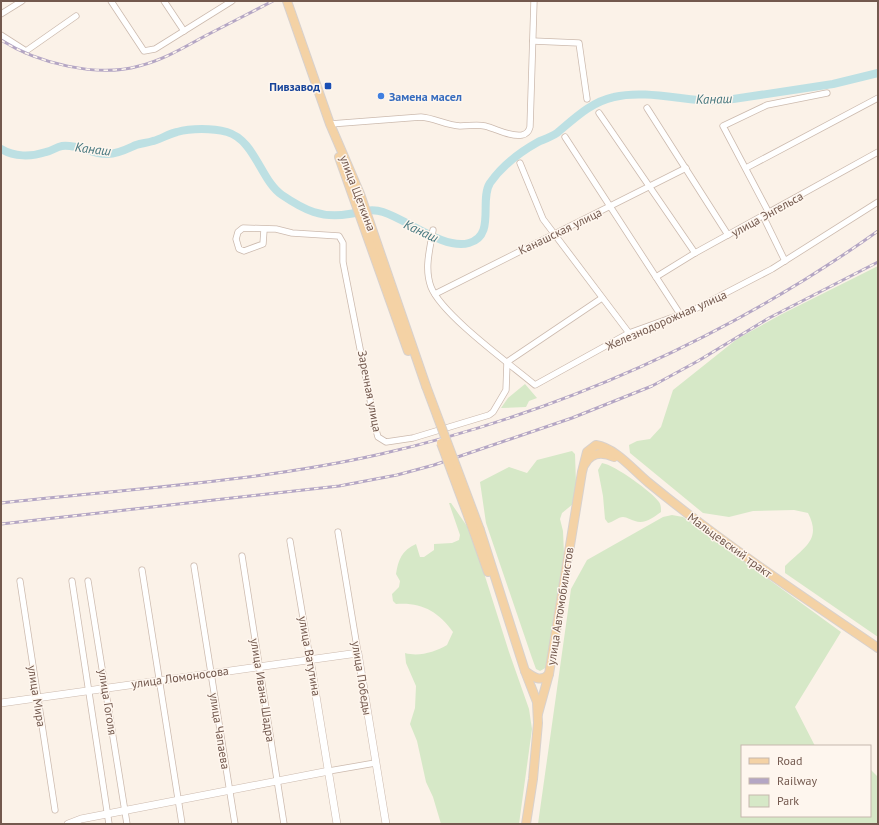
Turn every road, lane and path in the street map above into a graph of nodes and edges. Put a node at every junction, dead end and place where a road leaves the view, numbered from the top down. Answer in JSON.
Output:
{"nodes":[{"id":1,"x":22,"y":1,"type":"edge"},
{"id":2,"x":111,"y":1,"type":"edge"},
{"id":3,"x":164,"y":1,"type":"edge"},
{"id":4,"x":287,"y":1,"type":"edge"},
{"id":5,"x":534,"y":1,"type":"edge"},
{"id":6,"x":229,"y":2,"type":"edge"},
{"id":7,"x":1,"y":14,"type":"edge"},
{"id":8,"x":76,"y":16,"type":"dead end"},
{"id":9,"x":184,"y":31,"type":"junction"},
{"id":10,"x":1,"y":35,"type":"edge"},
{"id":11,"x":533,"y":41,"type":"junction"},
{"id":12,"x":827,"y":93,"type":"dead end"},
{"id":13,"x":878,"y":98,"type":"edge"},
{"id":14,"x":587,"y":99,"type":"dead end"},
{"id":15,"x":647,"y":108,"type":"dead end"},
{"id":16,"x":599,"y":112,"type":"dead end"},
{"id":17,"x":330,"y":124,"type":"junction"},
{"id":18,"x":565,"y":137,"type":"dead end"},
{"id":19,"x":878,"y":152,"type":"edge"},
{"id":20,"x":520,"y":163,"type":"dead end"},
{"id":21,"x":686,"y":168,"type":"junction"},
{"id":22,"x":746,"y":168,"type":"junction"},
{"id":23,"x":650,"y":188,"type":"junction"},
{"id":24,"x":878,"y":202,"type":"edge"},
{"id":25,"x":610,"y":207,"type":"junction"},
{"id":26,"x":769,"y":213,"type":"junction"},
{"id":27,"x":763,"y":216,"type":"junction"},
{"id":28,"x":264,"y":230,"type":"junction"},
{"id":29,"x":433,"y":230,"type":"dead end"},
{"id":30,"x":553,"y":234,"type":"junction"},
{"id":31,"x":728,"y":235,"type":"junction"},
{"id":32,"x":695,"y":253,"type":"junction"},
{"id":33,"x":786,"y":261,"type":"junction"},
{"id":34,"x":656,"y":277,"type":"junction"},
{"id":35,"x":435,"y":294,"type":"junction"},
{"id":36,"x":602,"y":298,"type":"junction"},
{"id":37,"x":680,"y":314,"type":"junction"},
{"id":38,"x":629,"y":333,"type":"junction"},
{"id":39,"x":507,"y":362,"type":"junction"},
{"id":40,"x":582,"y":472,"type":"joint"},
{"id":41,"x":477,"y":531,"type":"junction"},
{"id":42,"x":338,"y":532,"type":"dead end"},
{"id":43,"x":290,"y":541,"type":"dead end"},
{"id":44,"x":242,"y":556,"type":"dead end"},
{"id":45,"x":194,"y":566,"type":"dead end"},
{"id":46,"x":142,"y":570,"type":"dead end"},
{"id":47,"x":88,"y":580,"type":"dead end"},
{"id":48,"x":20,"y":581,"type":"dead end"},
{"id":49,"x":72,"y":581,"type":"dead end"},
{"id":50,"x":878,"y":648,"type":"edge"},
{"id":51,"x":358,"y":653,"type":"junction"},
{"id":52,"x":310,"y":660,"type":"junction"},
{"id":53,"x":259,"y":666,"type":"junction"},
{"id":54,"x":525,"y":671,"type":"junction"},
{"id":55,"x":211,"y":673,"type":"junction"},
{"id":56,"x":549,"y":674,"type":"junction"},
{"id":57,"x":158,"y":680,"type":"junction"},
{"id":58,"x":106,"y":688,"type":"junction"},
{"id":59,"x":90,"y":690,"type":"junction"},
{"id":60,"x":37,"y":698,"type":"junction"},
{"id":61,"x":1,"y":703,"type":"edge"},
{"id":62,"x":538,"y":714,"type":"junction"},
{"id":63,"x":375,"y":763,"type":"junction"},
{"id":64,"x":329,"y":771,"type":"junction"},
{"id":65,"x":277,"y":781,"type":"junction"},
{"id":66,"x":229,"y":790,"type":"junction"},
{"id":67,"x":177,"y":800,"type":"junction"},
{"id":68,"x":55,"y":810,"type":"dead end"},
{"id":69,"x":124,"y":811,"type":"junction"},
{"id":70,"x":108,"y":814,"type":"junction"},
{"id":71,"x":68,"y":824,"type":"edge"},
{"id":72,"x":109,"y":824,"type":"edge"},
{"id":73,"x":127,"y":824,"type":"edge"},
{"id":74,"x":182,"y":824,"type":"edge"},
{"id":75,"x":234,"y":824,"type":"edge"},
{"id":76,"x":284,"y":824,"type":"edge"},
{"id":77,"x":337,"y":824,"type":"edge"},
{"id":78,"x":386,"y":824,"type":"edge"},
{"id":79,"x":526,"y":824,"type":"edge"}],
"edges":[{"from":1,"to":7,"type":"street"},
{"from":2,"to":9,"type":"street"},
{"from":3,"to":9,"type":"street"},
{"from":4,"to":17,"type":"main road","name":"улица Щеткина"},
{"from":5,"to":11,"type":"street"},
{"from":6,"to":9,"type":"street"},
{"from":8,"to":10,"type":"street"},
{"from":11,"to":14,"type":"street"},
{"from":11,"to":17,"type":"street"},
{"from":12,"to":22,"type":"street"},
{"from":13,"to":22,"type":"street"},
{"from":15,"to":21,"type":"street"},
{"from":16,"to":23,"type":"street"},
{"from":17,"to":41,"type":"main road","name":"улица Щеткина","bridge":true},
{"from":18,"to":25,"type":"street"},
{"from":19,"to":26,"type":"street","name":"улица Энгельса"},
{"from":20,"to":30,"type":"street"},
{"from":21,"to":23,"type":"street","name":"Канашская улица"},
{"from":21,"to":31,"type":"street"},
{"from":22,"to":26,"type":"street"},
{"from":23,"to":25,"type":"street","name":"Канашская улица"},
{"from":23,"to":32,"type":"street"},
{"from":24,"to":33,"type":"street","name":"Железнодорожная улица"},
{"from":25,"to":30,"type":"street","name":"Канашская улица"},
{"from":25,"to":34,"type":"street"},
{"from":26,"to":27,"type":"street","name":"улица Энгельса"},
{"from":27,"to":31,"type":"street","name":"улица Энгельса"},
{"from":27,"to":33,"type":"street"},
{"from":28,"to":28,"type":"street"},
{"from":28,"to":39,"type":"street","name":"Заречная улица"},
{"from":29,"to":35,"type":"street"},
{"from":30,"to":35,"type":"street","name":"Канашская улица"},
{"from":30,"to":36,"type":"street"},
{"from":31,"to":32,"type":"street","name":"улица Энгельса"},
{"from":32,"to":34,"type":"street","name":"улица Энгельса"},
{"from":33,"to":37,"type":"street","name":"Железнодорожная улица"},
{"from":34,"to":37,"type":"street"},
{"from":35,"to":39,"type":"street"},
{"from":36,"to":38,"type":"street"},
{"from":36,"to":39,"type":"street"},
{"from":37,"to":38,"type":"street","name":"Железнодорожная улица"},
{"from":38,"to":39,"type":"street","name":"Железнодорожная улица"},
{"from":40,"to":50,"type":"main road","name":"Мальцевский тракт"},
{"from":40,"to":56,"type":"main road","name":"улица Автомобилистов"},
{"from":41,"to":54,"type":"main road"},
{"from":41,"to":62,"type":"main road"},
{"from":42,"to":51,"type":"street","name":"улица Победы"},
{"from":43,"to":52,"type":"street","name":"улица Ватутина"},
{"from":44,"to":53,"type":"street","name":"улица Ивана Шадра"},
{"from":45,"to":55,"type":"street","name":"улица Чапаева"},
{"from":46,"to":57,"type":"street"},
{"from":47,"to":58,"type":"street","name":"улица Гоголя"},
{"from":48,"to":60,"type":"street","name":"улица Мира"},
{"from":49,"to":59,"type":"street","name":"улица Гоголя"},
{"from":51,"to":52,"type":"street","name":"улица Ломоносова"},
{"from":51,"to":63,"type":"street","name":"улица Победы"},
{"from":52,"to":53,"type":"street","name":"улица Ломоносова"},
{"from":52,"to":64,"type":"street","name":"улица Ватутина"},
{"from":53,"to":55,"type":"street","name":"улица Ломоносова"},
{"from":53,"to":65,"type":"street","name":"улица Ивана Шадра"},
{"from":54,"to":56,"type":"main road","name":"улица Автомобилистов"},
{"from":54,"to":62,"type":"main road"},
{"from":55,"to":57,"type":"street","name":"улица Ломоносова"},
{"from":55,"to":66,"type":"street","name":"улица Чапаева"},
{"from":56,"to":62,"type":"main road"},
{"from":57,"to":58,"type":"street","name":"улица Ломоносова"},
{"from":57,"to":67,"type":"street"},
{"from":58,"to":59,"type":"street","name":"улица Ломоносова"},
{"from":58,"to":69,"type":"street","name":"улица Гоголя"},
{"from":59,"to":60,"type":"street","name":"улица Ломоносова"},
{"from":59,"to":70,"type":"street","name":"улица Гоголя"},
{"from":60,"to":61,"type":"street","name":"улица Ломоносова"},
{"from":60,"to":68,"type":"street","name":"улица Мира"},
{"from":62,"to":79,"type":"main road"},
{"from":63,"to":64,"type":"street"},
{"from":63,"to":78,"type":"street","name":"улица Победы"},
{"from":64,"to":65,"type":"street"},
{"from":64,"to":77,"type":"street","name":"улица Ватутина"},
{"from":65,"to":66,"type":"street"},
{"from":65,"to":76,"type":"street","name":"улица Ивана Шадра"},
{"from":66,"to":67,"type":"street"},
{"from":66,"to":75,"type":"street","name":"улица Чапаева"},
{"from":67,"to":69,"type":"street"},
{"from":67,"to":74,"type":"street"},
{"from":69,"to":70,"type":"street"},
{"from":69,"to":73,"type":"street","name":"улица Гоголя"},
{"from":70,"to":71,"type":"street"},
{"from":70,"to":72,"type":"street","name":"улица Гоголя"}]}
